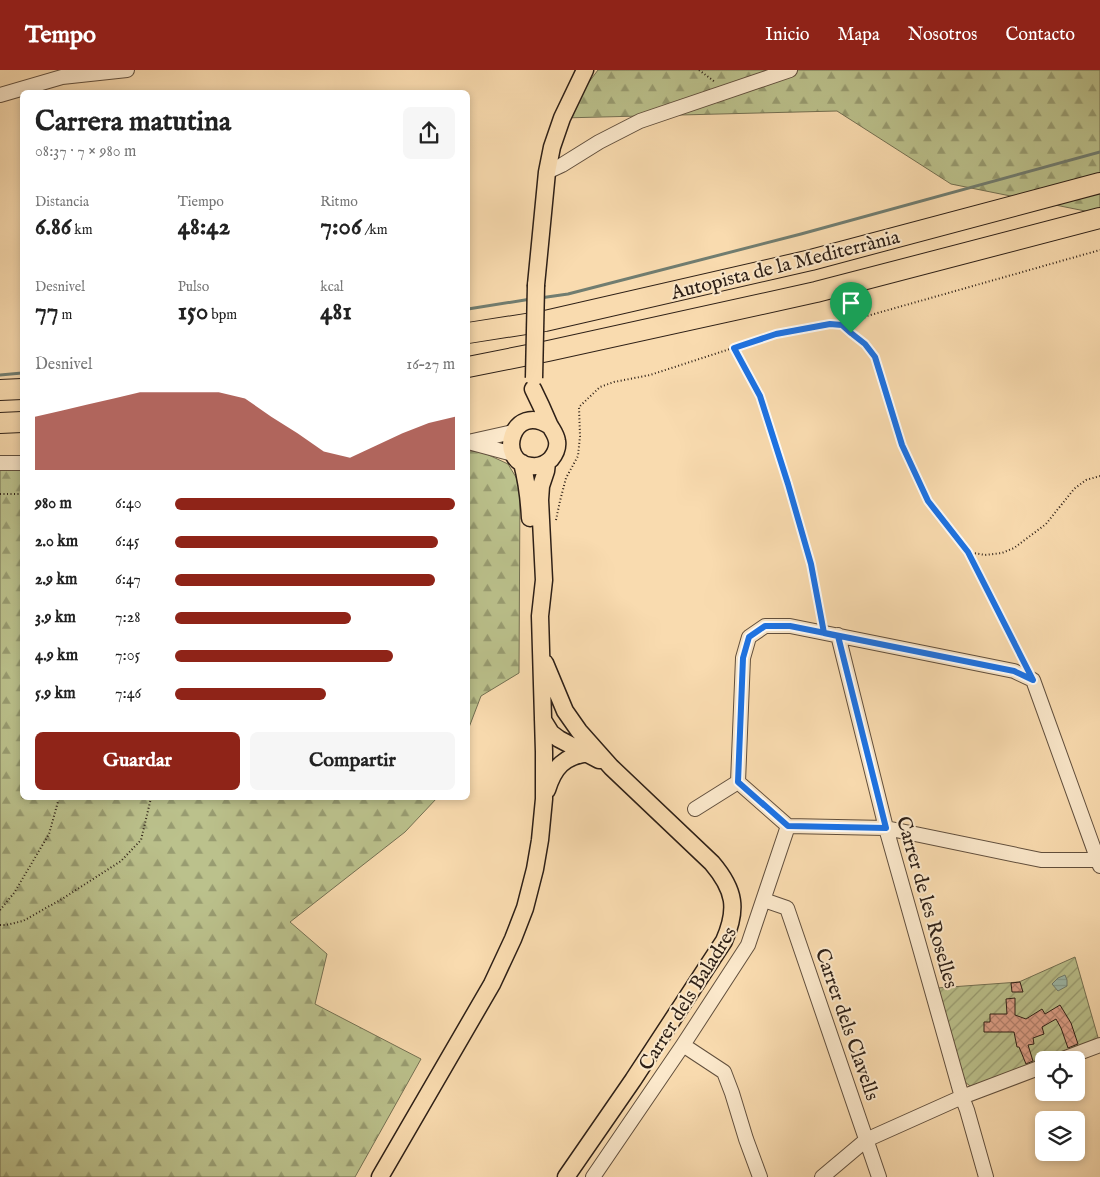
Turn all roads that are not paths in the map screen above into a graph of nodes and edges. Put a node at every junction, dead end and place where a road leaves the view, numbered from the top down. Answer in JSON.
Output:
{"nodes":[{"id":1,"x":127,"y":70,"type":"edge"},
{"id":2,"x":790,"y":70,"type":"edge"},
{"id":3,"x":581,"y":71,"type":"edge"},
{"id":4,"x":0,"y":95,"type":"edge"},
{"id":5,"x":547,"y":172,"type":"junction"},
{"id":6,"x":1100,"y":183,"type":"edge"},
{"id":7,"x":1100,"y":218,"type":"edge"},
{"id":8,"x":470,"y":334,"type":"edge"},
{"id":9,"x":470,"y":367,"type":"edge"},
{"id":10,"x":534,"y":383,"type":"junction"},
{"id":11,"x":0,"y":390,"type":"edge"},
{"id":12,"x":20,"y":390,"type":"edge"},
{"id":13,"x":20,"y":422,"type":"edge"},
{"id":14,"x":0,"y":423,"type":"edge"},
{"id":15,"x":550,"y":426,"type":"junction"},
{"id":16,"x":519,"y":427,"type":"junction"},
{"id":17,"x":470,"y":441,"type":"edge"},
{"id":18,"x":470,"y":443,"type":"edge"},
{"id":19,"x":518,"y":459,"type":"junction"},
{"id":20,"x":20,"y":462,"type":"edge"},
{"id":21,"x":0,"y":463,"type":"edge"},
{"id":22,"x":547,"y":463,"type":"junction"},
{"id":23,"x":540,"y":616,"type":"junction"},
{"id":24,"x":831,"y":634,"type":"junction"},
{"id":25,"x":542,"y":653,"type":"junction"},
{"id":26,"x":542,"y":719,"type":"junction"},
{"id":27,"x":588,"y":753,"type":"junction"},
{"id":28,"x":611,"y":767,"type":"junction"},
{"id":29,"x":738,"y":782,"type":"junction"},
{"id":30,"x":544,"y":799,"type":"junction"},
{"id":31,"x":695,"y":810,"type":"dead end"},
{"id":32,"x":788,"y":826,"type":"junction"},
{"id":33,"x":886,"y":828,"type":"junction"},
{"id":34,"x":1099,"y":862,"type":"edge"},
{"id":35,"x":764,"y":900,"type":"junction"},
{"id":36,"x":683,"y":1045,"type":"junction"},
{"id":37,"x":1100,"y":1045,"type":"edge"},
{"id":38,"x":1084,"y":1051,"type":"edge"},
{"id":39,"x":1035,"y":1069,"type":"edge"},
{"id":40,"x":962,"y":1097,"type":"junction"},
{"id":41,"x":866,"y":1140,"type":"junction"},
{"id":42,"x":380,"y":1177,"type":"edge"},
{"id":43,"x":566,"y":1177,"type":"edge"},
{"id":44,"x":593,"y":1177,"type":"edge"},
{"id":45,"x":760,"y":1177,"type":"edge"},
{"id":46,"x":822,"y":1177,"type":"edge"},
{"id":47,"x":879,"y":1177,"type":"edge"},
{"id":48,"x":986,"y":1177,"type":"edge"}],
"edges":[{"from":1,"to":4,"type":"street"},
{"from":2,"to":5,"type":"street"},
{"from":3,"to":5,"type":"main road"},
{"from":5,"to":10,"type":"main road","bridge":true},
{"from":6,"to":8,"type":"highway","name":"Autopista de la Mediterrània"},
{"from":7,"to":9,"type":"highway","name":"Autopista de la Mediterrània"},
{"from":10,"to":15,"type":"main road"},
{"from":10,"to":16,"type":"main road"},
{"from":11,"to":12,"type":"highway"},
{"from":13,"to":14,"type":"highway"},
{"from":15,"to":16,"type":"main road"},
{"from":15,"to":22,"type":"main road"},
{"from":16,"to":17,"type":"street"},
{"from":16,"to":19,"type":"main road"},
{"from":18,"to":19,"type":"street"},
{"from":19,"to":22,"type":"main road"},
{"from":19,"to":23,"type":"main road"},
{"from":20,"to":21,"type":"street"},
{"from":22,"to":23,"type":"main road"},
{"from":23,"to":25,"type":"main road"},
{"from":24,"to":29,"type":"street"},
{"from":24,"to":33,"type":"street","name":"Carrer de les Roselles"},
{"from":24,"to":34,"type":"street"},
{"from":25,"to":26,"type":"main road"},
{"from":25,"to":28,"type":"main road"},
{"from":26,"to":27,"type":"main road"},
{"from":26,"to":30,"type":"main road"},
{"from":27,"to":28,"type":"main road"},
{"from":27,"to":30,"type":"main road"},
{"from":28,"to":43,"type":"main road"},
{"from":29,"to":31,"type":"street"},
{"from":29,"to":32,"type":"street"},
{"from":30,"to":42,"type":"main road"},
{"from":32,"to":33,"type":"street"},
{"from":32,"to":35,"type":"street","name":"Carrer dels Baladres"},
{"from":33,"to":34,"type":"street"},
{"from":33,"to":40,"type":"street","name":"Carrer de les Roselles"},
{"from":35,"to":36,"type":"street","name":"Carrer dels Baladres"},
{"from":35,"to":41,"type":"street","name":"Carrer dels Clavells"},
{"from":36,"to":44,"type":"street","name":"Carrer dels Baladres"},
{"from":36,"to":45,"type":"street"},
{"from":37,"to":38,"type":"street"},
{"from":39,"to":40,"type":"street"},
{"from":40,"to":41,"type":"street"},
{"from":40,"to":48,"type":"street","name":"Carrer de les Roselles"},
{"from":41,"to":46,"type":"street"},
{"from":41,"to":47,"type":"street","name":"Carrer dels Clavells"}]}
